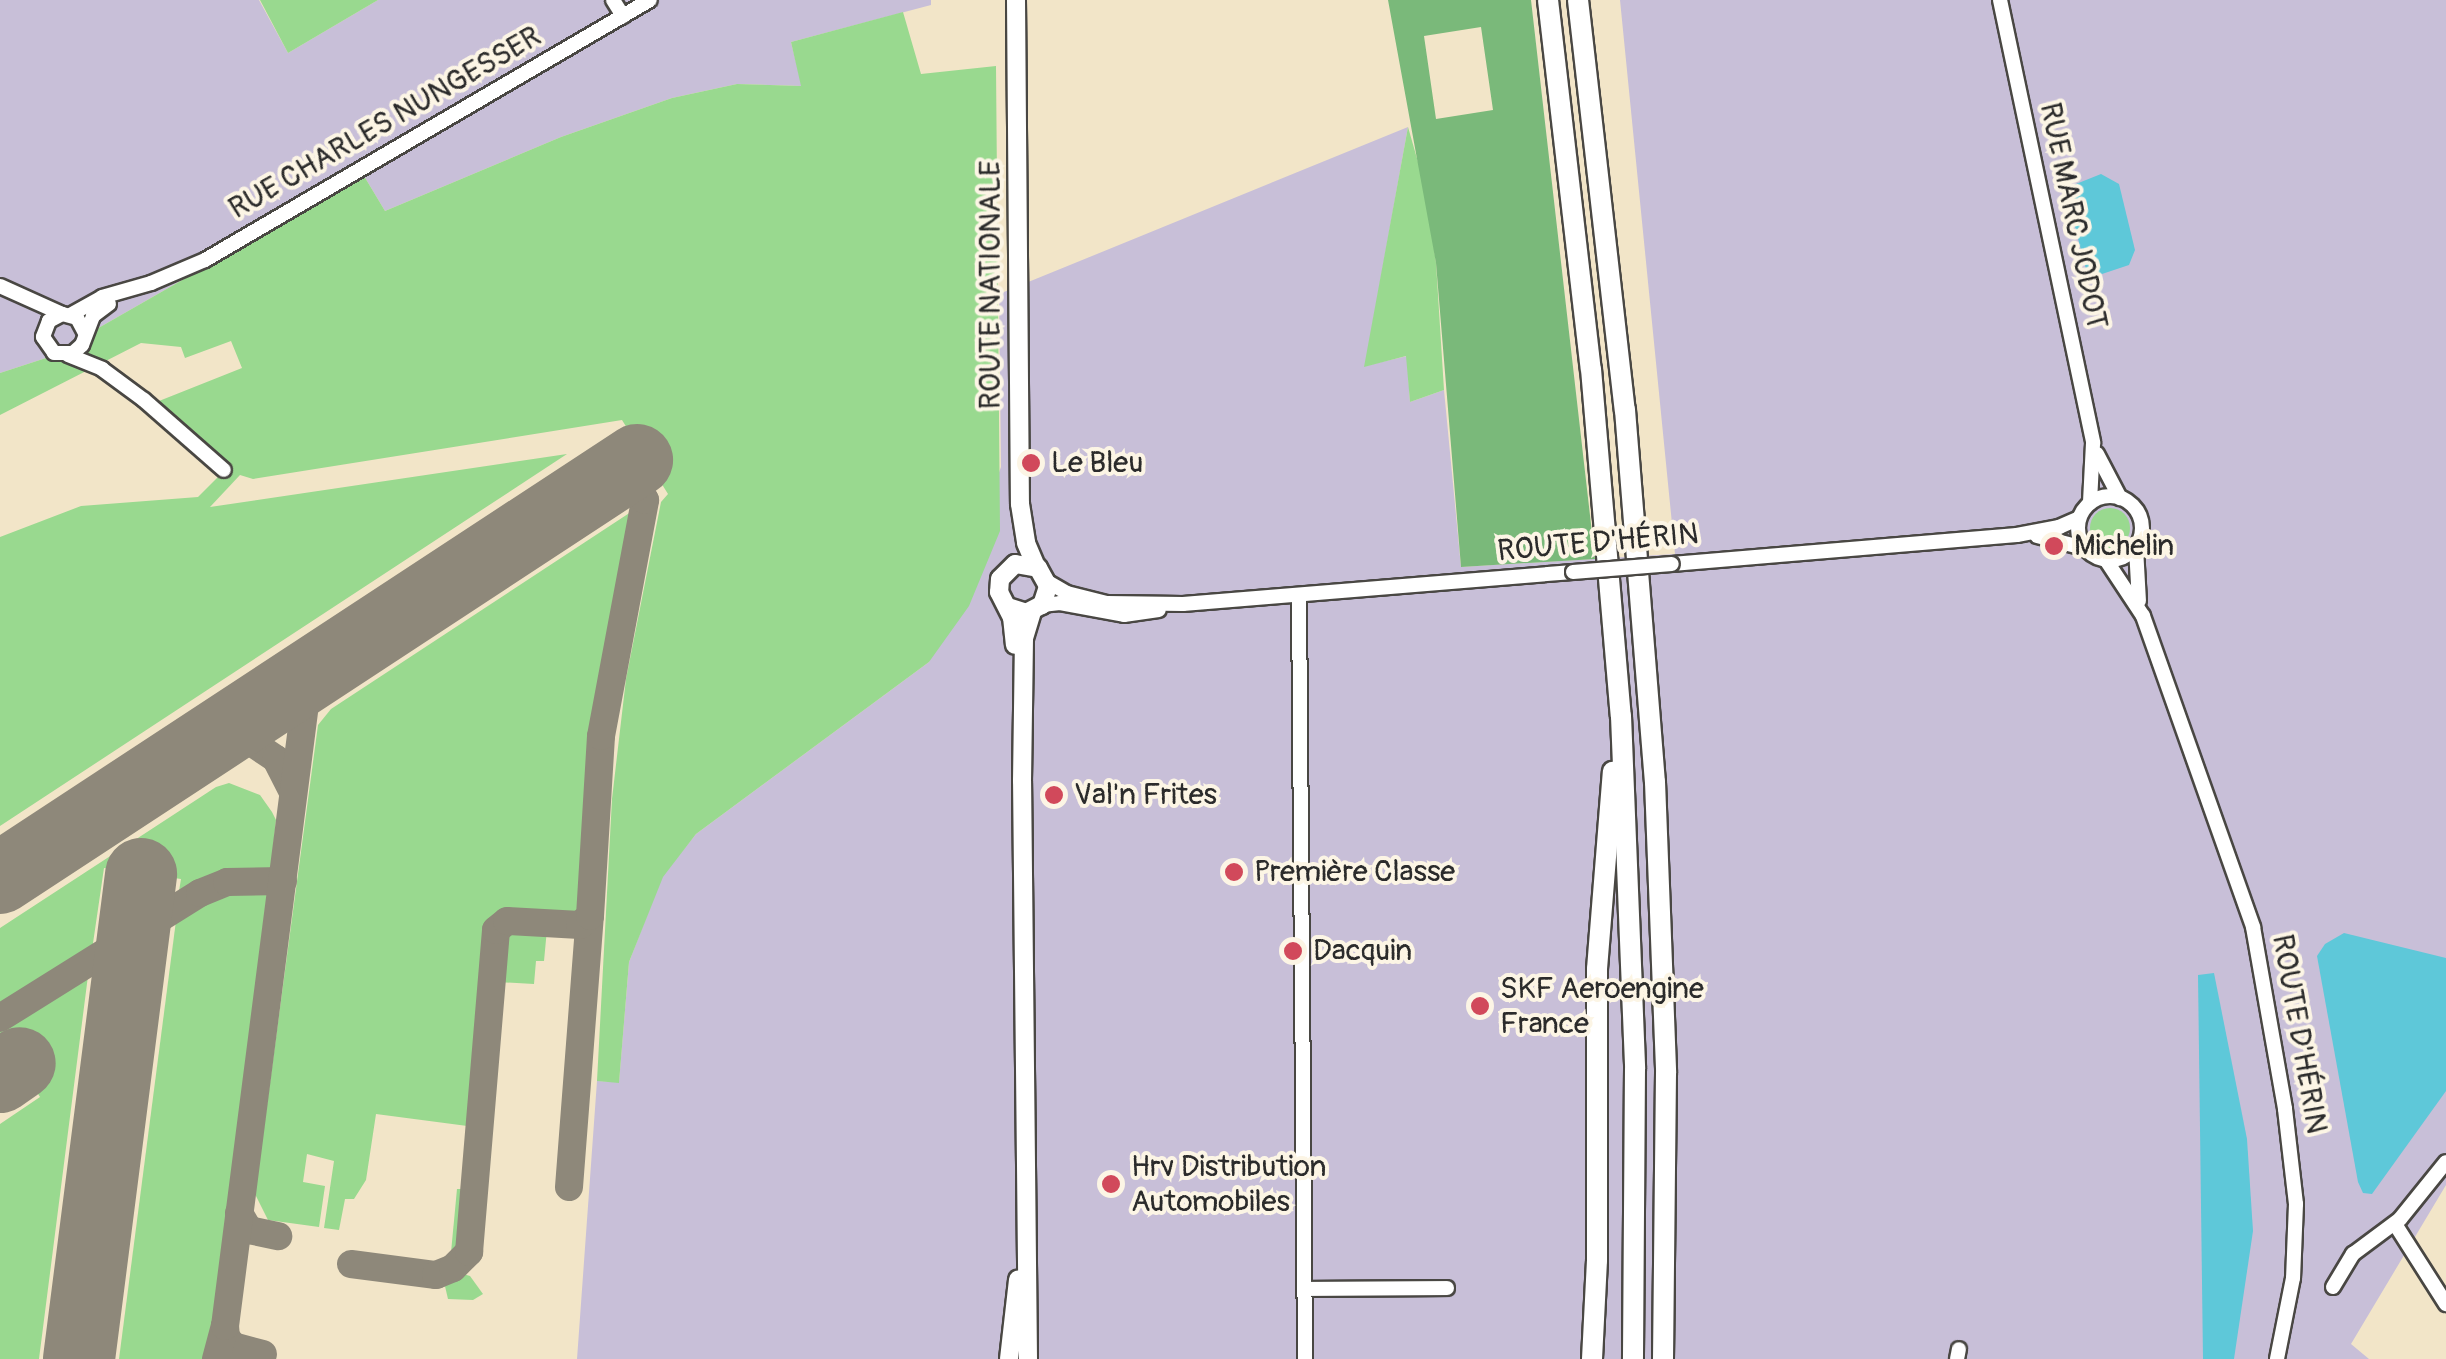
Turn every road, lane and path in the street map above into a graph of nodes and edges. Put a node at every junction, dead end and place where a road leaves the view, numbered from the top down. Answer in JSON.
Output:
{"nodes":[{"id":1,"x":613,"y":0,"type":"edge"},
{"id":2,"x":1016,"y":0,"type":"edge"},
{"id":3,"x":1548,"y":0,"type":"edge"},
{"id":4,"x":1578,"y":0,"type":"edge"},
{"id":5,"x":2000,"y":0,"type":"edge"},
{"id":6,"x":647,"y":1,"type":"edge"},
{"id":7,"x":622,"y":16,"type":"junction"},
{"id":8,"x":205,"y":260,"type":"junction"},
{"id":9,"x":0,"y":286,"type":"edge"},
{"id":10,"x":0,"y":295,"type":"edge"},
{"id":11,"x":66,"y":314,"type":"junction"},
{"id":12,"x":46,"y":325,"type":"junction"},
{"id":13,"x":85,"y":336,"type":"junction"},
{"id":14,"x":68,"y":355,"type":"junction"},
{"id":15,"x":102,"y":369,"type":"junction"},
{"id":16,"x":2092,"y":443,"type":"junction"},
{"id":17,"x":224,"y":470,"type":"dead end"},
{"id":18,"x":2120,"y":498,"type":"junction"},
{"id":19,"x":2090,"y":503,"type":"junction"},
{"id":20,"x":1020,"y":504,"type":"junction"},
{"id":21,"x":2079,"y":518,"type":"junction"},
{"id":22,"x":2017,"y":535,"type":"junction"},
{"id":23,"x":2084,"y":548,"type":"junction"},
{"id":24,"x":2136,"y":548,"type":"junction"},
{"id":25,"x":2106,"y":560,"type":"junction"},
{"id":26,"x":1036,"y":566,"type":"junction"},
{"id":27,"x":1009,"y":568,"type":"junction"},
{"id":28,"x":1048,"y":582,"type":"junction"},
{"id":29,"x":1299,"y":595,"type":"junction"},
{"id":30,"x":1183,"y":604,"type":"junction"},
{"id":31,"x":1008,"y":607,"type":"junction"},
{"id":32,"x":1037,"y":608,"type":"junction"},
{"id":33,"x":2142,"y":616,"type":"junction"},
{"id":34,"x":1617,"y":656,"type":"junction"},
{"id":35,"x":1022,"y":780,"type":"junction"},
{"id":36,"x":1024,"y":1114,"type":"junction"},
{"id":37,"x":2446,"y":1162,"type":"edge"},
{"id":38,"x":2395,"y":1224,"type":"junction"},
{"id":39,"x":1020,"y":1265,"type":"junction"},
{"id":40,"x":2333,"y":1287,"type":"dead end"},
{"id":41,"x":1447,"y":1288,"type":"dead end"},
{"id":42,"x":1305,"y":1289,"type":"junction"},
{"id":43,"x":2446,"y":1304,"type":"edge"},
{"id":44,"x":1026,"y":1358,"type":"edge"},
{"id":45,"x":1008,"y":1359,"type":"edge"},
{"id":46,"x":1305,"y":1359,"type":"edge"},
{"id":47,"x":1592,"y":1359,"type":"edge"},
{"id":48,"x":1633,"y":1359,"type":"edge"},
{"id":49,"x":1663,"y":1359,"type":"edge"},
{"id":50,"x":2277,"y":1359,"type":"edge"}],
"edges":[{"from":1,"to":7,"type":"street"},
{"from":2,"to":20,"type":"main road","name":"ROUTE NATIONALE"},
{"from":3,"to":34,"type":"highway"},
{"from":4,"to":49,"type":"highway"},
{"from":5,"to":16,"type":"street","name":"RUE MARC JODOT"},
{"from":6,"to":7,"type":"street","name":"RUE CHARLES NUNGESSER"},
{"from":7,"to":8,"type":"street","name":"RUE CHARLES NUNGESSER"},
{"from":8,"to":11,"type":"street","name":"RUE CHARLES NUNGESSER"},
{"from":8,"to":13,"type":"street","name":"RUE CHARLES NUNGESSER"},
{"from":9,"to":11,"type":"street"},
{"from":10,"to":12,"type":"street"},
{"from":11,"to":12,"type":"street"},
{"from":11,"to":13,"type":"street"},
{"from":12,"to":14,"type":"street"},
{"from":13,"to":14,"type":"street"},
{"from":13,"to":15,"type":"street"},
{"from":14,"to":15,"type":"street"},
{"from":15,"to":17,"type":"street"},
{"from":16,"to":18,"type":"street","name":"RUE MARC JODOT"},
{"from":16,"to":19,"type":"street","name":"RUE MARC JODOT"},
{"from":18,"to":19,"type":"street"},
{"from":18,"to":24,"type":"street"},
{"from":19,"to":21,"type":"street"},
{"from":20,"to":26,"type":"main road","name":"ROUTE NATIONALE"},
{"from":20,"to":27,"type":"main road"},
{"from":21,"to":22,"type":"street","name":"ROUTE D'HÉRIN"},
{"from":21,"to":23,"type":"street"},
{"from":22,"to":23,"type":"street","name":"ROUTE D'HÉRIN"},
{"from":22,"to":29,"type":"street","name":"ROUTE D'HÉRIN","bridge":true},
{"from":23,"to":25,"type":"street"},
{"from":24,"to":25,"type":"street"},
{"from":24,"to":33,"type":"street","name":"ROUTE D'HÉRIN"},
{"from":25,"to":33,"type":"street","name":"ROUTE D'HÉRIN"},
{"from":26,"to":27,"type":"main road"},
{"from":26,"to":28,"type":"main road"},
{"from":27,"to":31,"type":"main road"},
{"from":28,"to":30,"type":"street","name":"ROUTE D'HÉRIN"},
{"from":28,"to":32,"type":"main road"},
{"from":29,"to":30,"type":"street","name":"ROUTE D'HÉRIN"},
{"from":29,"to":42,"type":"street"},
{"from":30,"to":32,"type":"street","name":"ROUTE D'HÉRIN"},
{"from":31,"to":32,"type":"main road"},
{"from":31,"to":35,"type":"main road"},
{"from":32,"to":35,"type":"main road"},
{"from":33,"to":50,"type":"street","name":"ROUTE D'HÉRIN"},
{"from":34,"to":47,"type":"highway"},
{"from":34,"to":48,"type":"highway"},
{"from":35,"to":36,"type":"main road"},
{"from":36,"to":39,"type":"main road"},
{"from":36,"to":44,"type":"main road"},
{"from":37,"to":38,"type":"street"},
{"from":38,"to":40,"type":"street"},
{"from":38,"to":43,"type":"street"},
{"from":39,"to":44,"type":"main road"},
{"from":39,"to":45,"type":"main road"},
{"from":41,"to":42,"type":"street"},
{"from":42,"to":46,"type":"street"}]}
